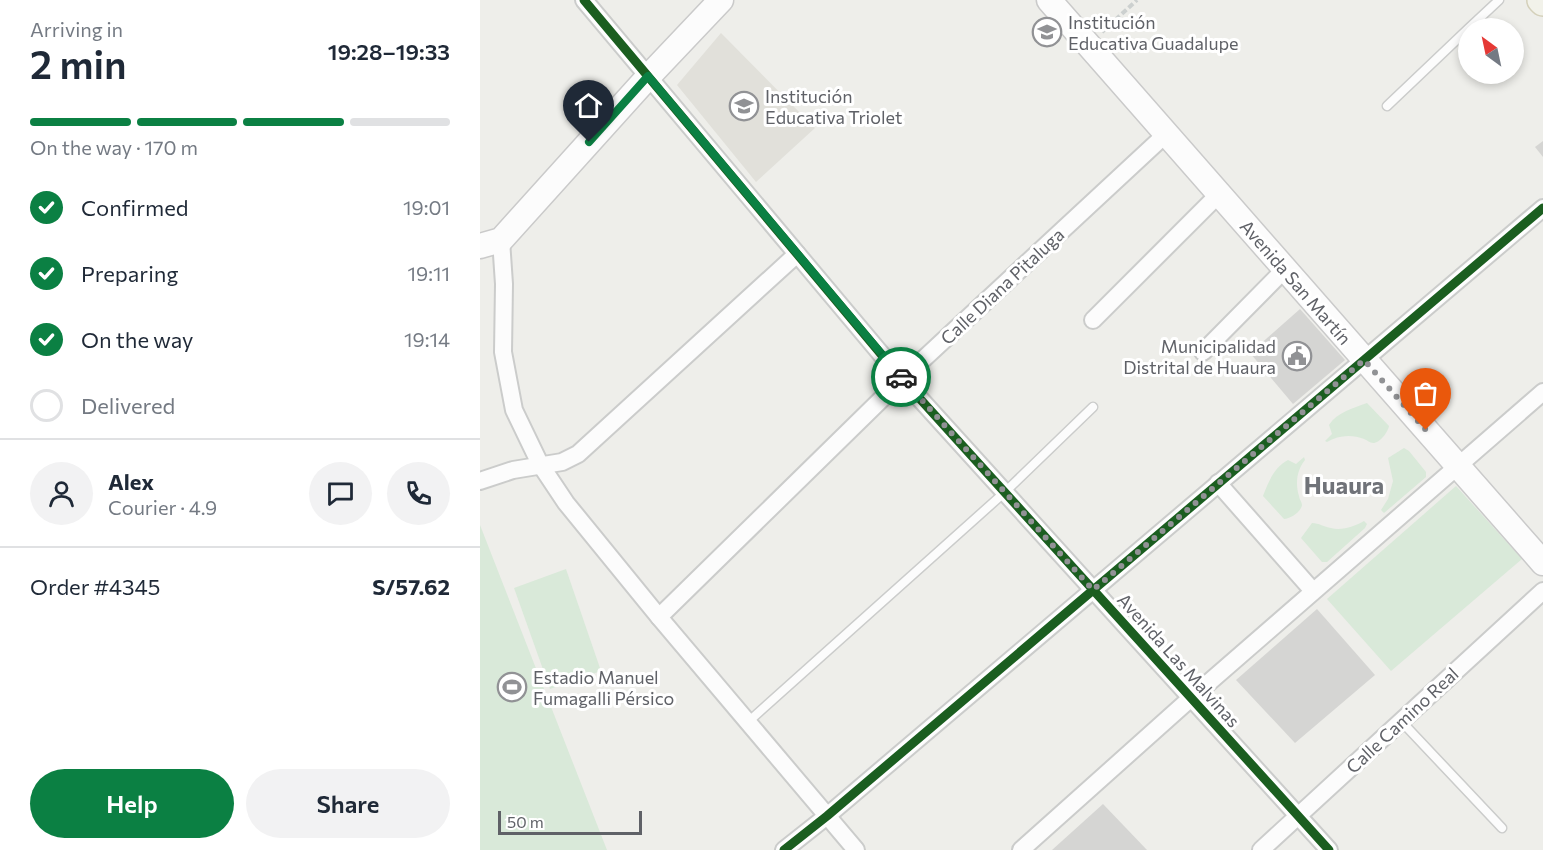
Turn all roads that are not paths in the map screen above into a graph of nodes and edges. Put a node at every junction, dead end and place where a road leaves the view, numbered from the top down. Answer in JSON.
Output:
{"nodes":[{"id":1,"x":584,"y":0,"type":"edge"},
{"id":2,"x":721,"y":0,"type":"edge"},
{"id":3,"x":1049,"y":0,"type":"edge"},
{"id":4,"x":1499,"y":0,"type":"edge"},
{"id":5,"x":1480,"y":18,"type":"edge"},
{"id":6,"x":1458,"y":39,"type":"edge"},
{"id":7,"x":648,"y":76,"type":"junction"},
{"id":8,"x":1387,"y":106,"type":"dead end"},
{"id":9,"x":1166,"y":134,"type":"junction"},
{"id":10,"x":1219,"y":194,"type":"junction"},
{"id":11,"x":1543,"y":208,"type":"edge"},
{"id":12,"x":491,"y":243,"type":"edge"},
{"id":13,"x":797,"y":254,"type":"junction"},
{"id":14,"x":1285,"y":269,"type":"junction"},
{"id":15,"x":1093,"y":320,"type":"dead end"},
{"id":16,"x":1203,"y":352,"type":"dead end"},
{"id":17,"x":1364,"y":360,"type":"junction"},
{"id":18,"x":902,"y":379,"type":"junction"},
{"id":19,"x":1543,"y":392,"type":"edge"},
{"id":20,"x":1093,"y":407,"type":"dead end"},
{"id":21,"x":540,"y":464,"type":"junction"},
{"id":22,"x":1457,"y":466,"type":"junction"},
{"id":23,"x":480,"y":481,"type":"edge"},
{"id":24,"x":1218,"y":483,"type":"junction"},
{"id":25,"x":1005,"y":492,"type":"junction"},
{"id":26,"x":1543,"y":563,"type":"edge"},
{"id":27,"x":1093,"y":590,"type":"junction"},
{"id":28,"x":1313,"y":591,"type":"junction"},
{"id":29,"x":1543,"y":591,"type":"edge"},
{"id":30,"x":659,"y":616,"type":"junction"},
{"id":31,"x":1191,"y":698,"type":"junction"},
{"id":32,"x":1401,"y":721,"type":"junction"},
{"id":33,"x":748,"y":722,"type":"junction"},
{"id":34,"x":827,"y":816,"type":"junction"},
{"id":35,"x":1298,"y":816,"type":"junction"},
{"id":36,"x":1502,"y":828,"type":"dead end"},
{"id":37,"x":784,"y":850,"type":"edge"},
{"id":38,"x":856,"y":850,"type":"edge"},
{"id":39,"x":1021,"y":850,"type":"edge"},
{"id":40,"x":1261,"y":850,"type":"edge"},
{"id":41,"x":1329,"y":850,"type":"edge"}],
"edges":[{"from":1,"to":7,"type":"street","name":"Avenida Las Malvinas"},
{"from":2,"to":7,"type":"main road"},
{"from":3,"to":9,"type":"main road","name":"Avenida San Martín"},
{"from":4,"to":5,"type":"lane"},
{"from":6,"to":8,"type":"lane"},
{"from":7,"to":12,"type":"main road"},
{"from":7,"to":13,"type":"street","name":"Avenida Las Malvinas"},
{"from":9,"to":10,"type":"main road","name":"Avenida San Martín"},
{"from":9,"to":18,"type":"street","name":"Calle Diana Pitaluga"},
{"from":10,"to":14,"type":"main road","name":"Avenida San Martín"},
{"from":10,"to":15,"type":"street"},
{"from":11,"to":17,"type":"street"},
{"from":12,"to":21,"type":"street"},
{"from":13,"to":18,"type":"street","name":"Avenida Las Malvinas"},
{"from":13,"to":21,"type":"street"},
{"from":14,"to":16,"type":"street"},
{"from":14,"to":17,"type":"main road","name":"Avenida San Martín"},
{"from":17,"to":22,"type":"main road","name":"Avenida San Martín"},
{"from":17,"to":24,"type":"street"},
{"from":18,"to":25,"type":"street","name":"Avenida Las Malvinas"},
{"from":18,"to":30,"type":"street","name":"Calle Diana Pitaluga"},
{"from":19,"to":22,"type":"street"},
{"from":20,"to":25,"type":"lane"},
{"from":21,"to":23,"type":"street"},
{"from":21,"to":30,"type":"street"},
{"from":22,"to":26,"type":"main road","name":"Avenida San Martín"},
{"from":22,"to":28,"type":"street"},
{"from":24,"to":27,"type":"street"},
{"from":24,"to":28,"type":"street"},
{"from":25,"to":27,"type":"street","name":"Avenida Las Malvinas"},
{"from":25,"to":33,"type":"lane"},
{"from":27,"to":31,"type":"street","name":"Avenida Las Malvinas"},
{"from":27,"to":34,"type":"street"},
{"from":28,"to":31,"type":"street"},
{"from":29,"to":32,"type":"street","name":"Calle Camino Real"},
{"from":30,"to":33,"type":"street"},
{"from":31,"to":35,"type":"street","name":"Avenida Las Malvinas"},
{"from":31,"to":39,"type":"street"},
{"from":32,"to":35,"type":"street","name":"Calle Camino Real"},
{"from":32,"to":36,"type":"lane"},
{"from":33,"to":34,"type":"street"},
{"from":34,"to":37,"type":"street"},
{"from":34,"to":38,"type":"street"},
{"from":35,"to":40,"type":"street","name":"Calle Camino Real"},
{"from":35,"to":41,"type":"street","name":"Avenida Las Malvinas"}]}
